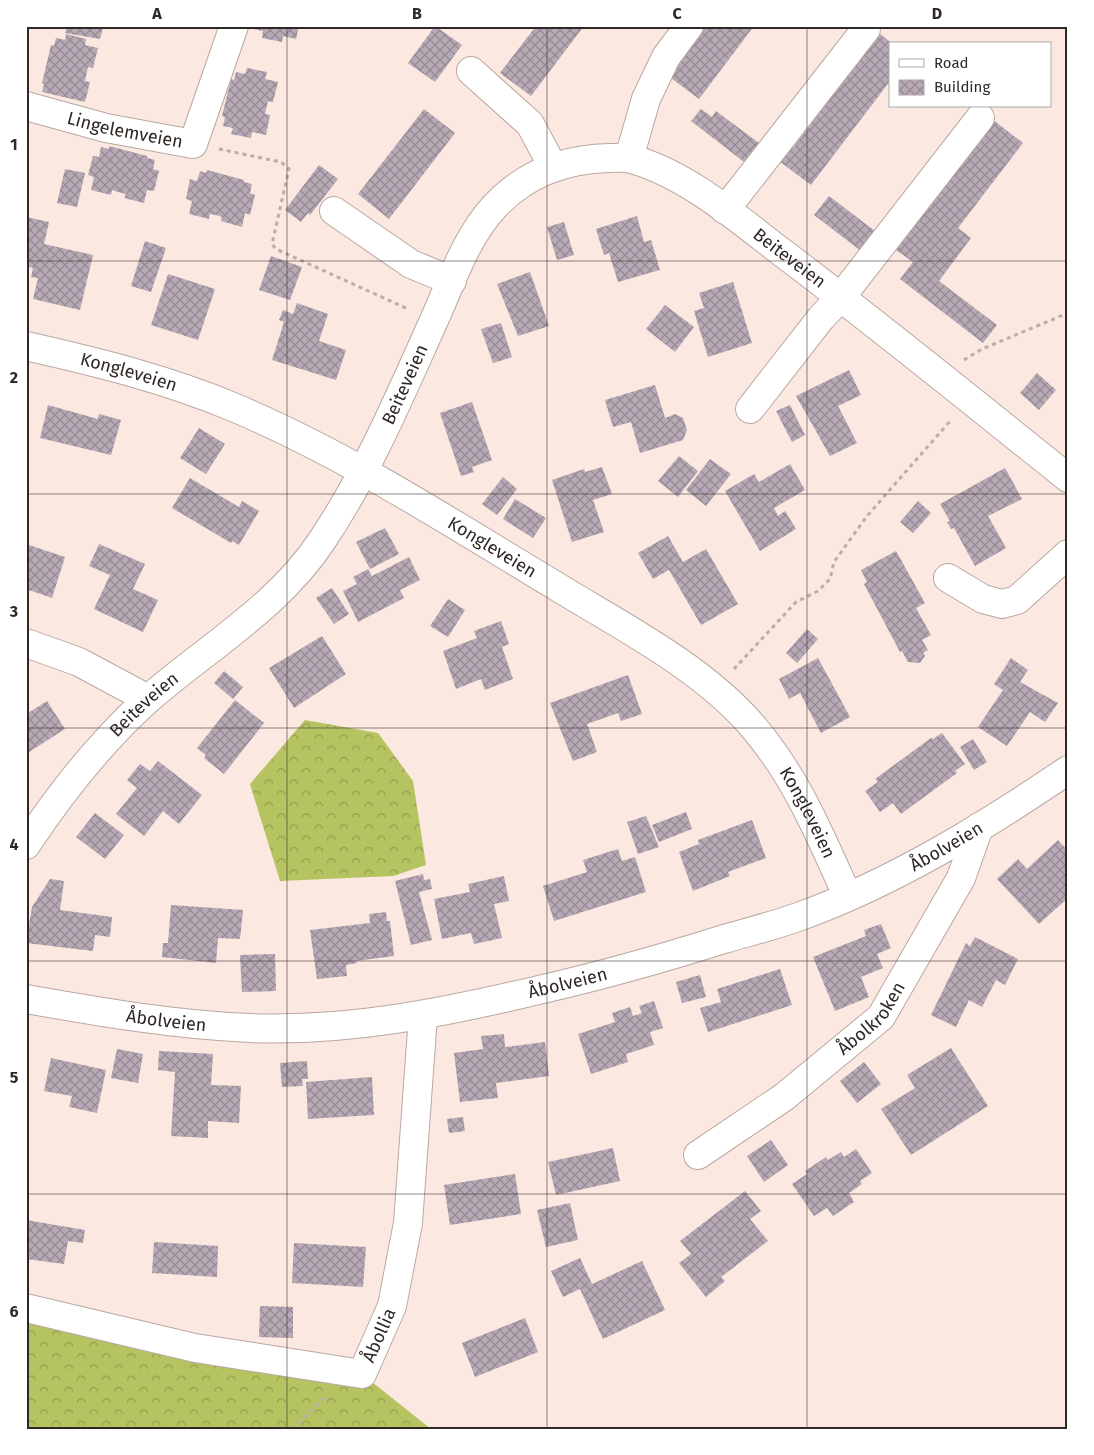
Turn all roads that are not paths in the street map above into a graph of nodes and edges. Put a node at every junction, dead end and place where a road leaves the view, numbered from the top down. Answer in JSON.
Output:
{"nodes":[{"id":1,"x":234,"y":26,"type":"edge"},
{"id":2,"x":689,"y":26,"type":"edge"},
{"id":3,"x":866,"y":29,"type":"dead end"},
{"id":4,"x":470,"y":71,"type":"dead end"},
{"id":5,"x":26,"y":106,"type":"edge"},
{"id":6,"x":980,"y":118,"type":"dead end"},
{"id":7,"x":629,"y":158,"type":"junction"},
{"id":8,"x":553,"y":167,"type":"junction"},
{"id":9,"x":726,"y":210,"type":"junction"},
{"id":10,"x":334,"y":211,"type":"dead end"},
{"id":11,"x":452,"y":281,"type":"junction"},
{"id":12,"x":841,"y":297,"type":"junction"},
{"id":13,"x":26,"y":346,"type":"edge"},
{"id":14,"x":750,"y":408,"type":"dead end"},
{"id":15,"x":365,"y":471,"type":"junction"},
{"id":16,"x":1068,"y":478,"type":"edge"},
{"id":17,"x":1068,"y":554,"type":"edge"},
{"id":18,"x":948,"y":578,"type":"dead end"},
{"id":19,"x":26,"y":643,"type":"edge"},
{"id":20,"x":148,"y":700,"type":"junction"},
{"id":21,"x":1068,"y":770,"type":"edge"},
{"id":22,"x":979,"y":827,"type":"junction"},
{"id":23,"x":26,"y":845,"type":"edge"},
{"id":24,"x":847,"y":895,"type":"junction"},
{"id":25,"x":26,"y":999,"type":"edge"},
{"id":26,"x":423,"y":1016,"type":"junction"},
{"id":27,"x":698,"y":1155,"type":"dead end"},
{"id":28,"x":26,"y":1308,"type":"edge"}],
"edges":[{"from":1,"to":5,"type":"street","name":"Lingelemveien"},
{"from":2,"to":7,"type":"street"},
{"from":3,"to":9,"type":"street"},
{"from":4,"to":8,"type":"street"},
{"from":6,"to":12,"type":"street"},
{"from":7,"to":8,"type":"street","name":"Beiteveien"},
{"from":7,"to":9,"type":"street","name":"Beiteveien"},
{"from":8,"to":11,"type":"street","name":"Beiteveien"},
{"from":9,"to":12,"type":"street","name":"Beiteveien"},
{"from":10,"to":11,"type":"street"},
{"from":11,"to":15,"type":"street","name":"Beiteveien"},
{"from":12,"to":14,"type":"street","name":"Beiteveien"},
{"from":12,"to":16,"type":"street","name":"Beiteveien"},
{"from":13,"to":15,"type":"street","name":"Kongleveien"},
{"from":15,"to":20,"type":"street","name":"Beiteveien"},
{"from":15,"to":24,"type":"street","name":"Kongleveien"},
{"from":17,"to":18,"type":"street"},
{"from":19,"to":20,"type":"street"},
{"from":20,"to":23,"type":"street","name":"Beiteveien"},
{"from":21,"to":22,"type":"street","name":"Åbolveien"},
{"from":22,"to":24,"type":"street","name":"Åbolveien"},
{"from":22,"to":27,"type":"street","name":"Åbolkroken"},
{"from":24,"to":26,"type":"street","name":"Åbolveien"},
{"from":25,"to":26,"type":"street","name":"Åbolveien"},
{"from":26,"to":28,"type":"street","name":"Åbollia"}]}
